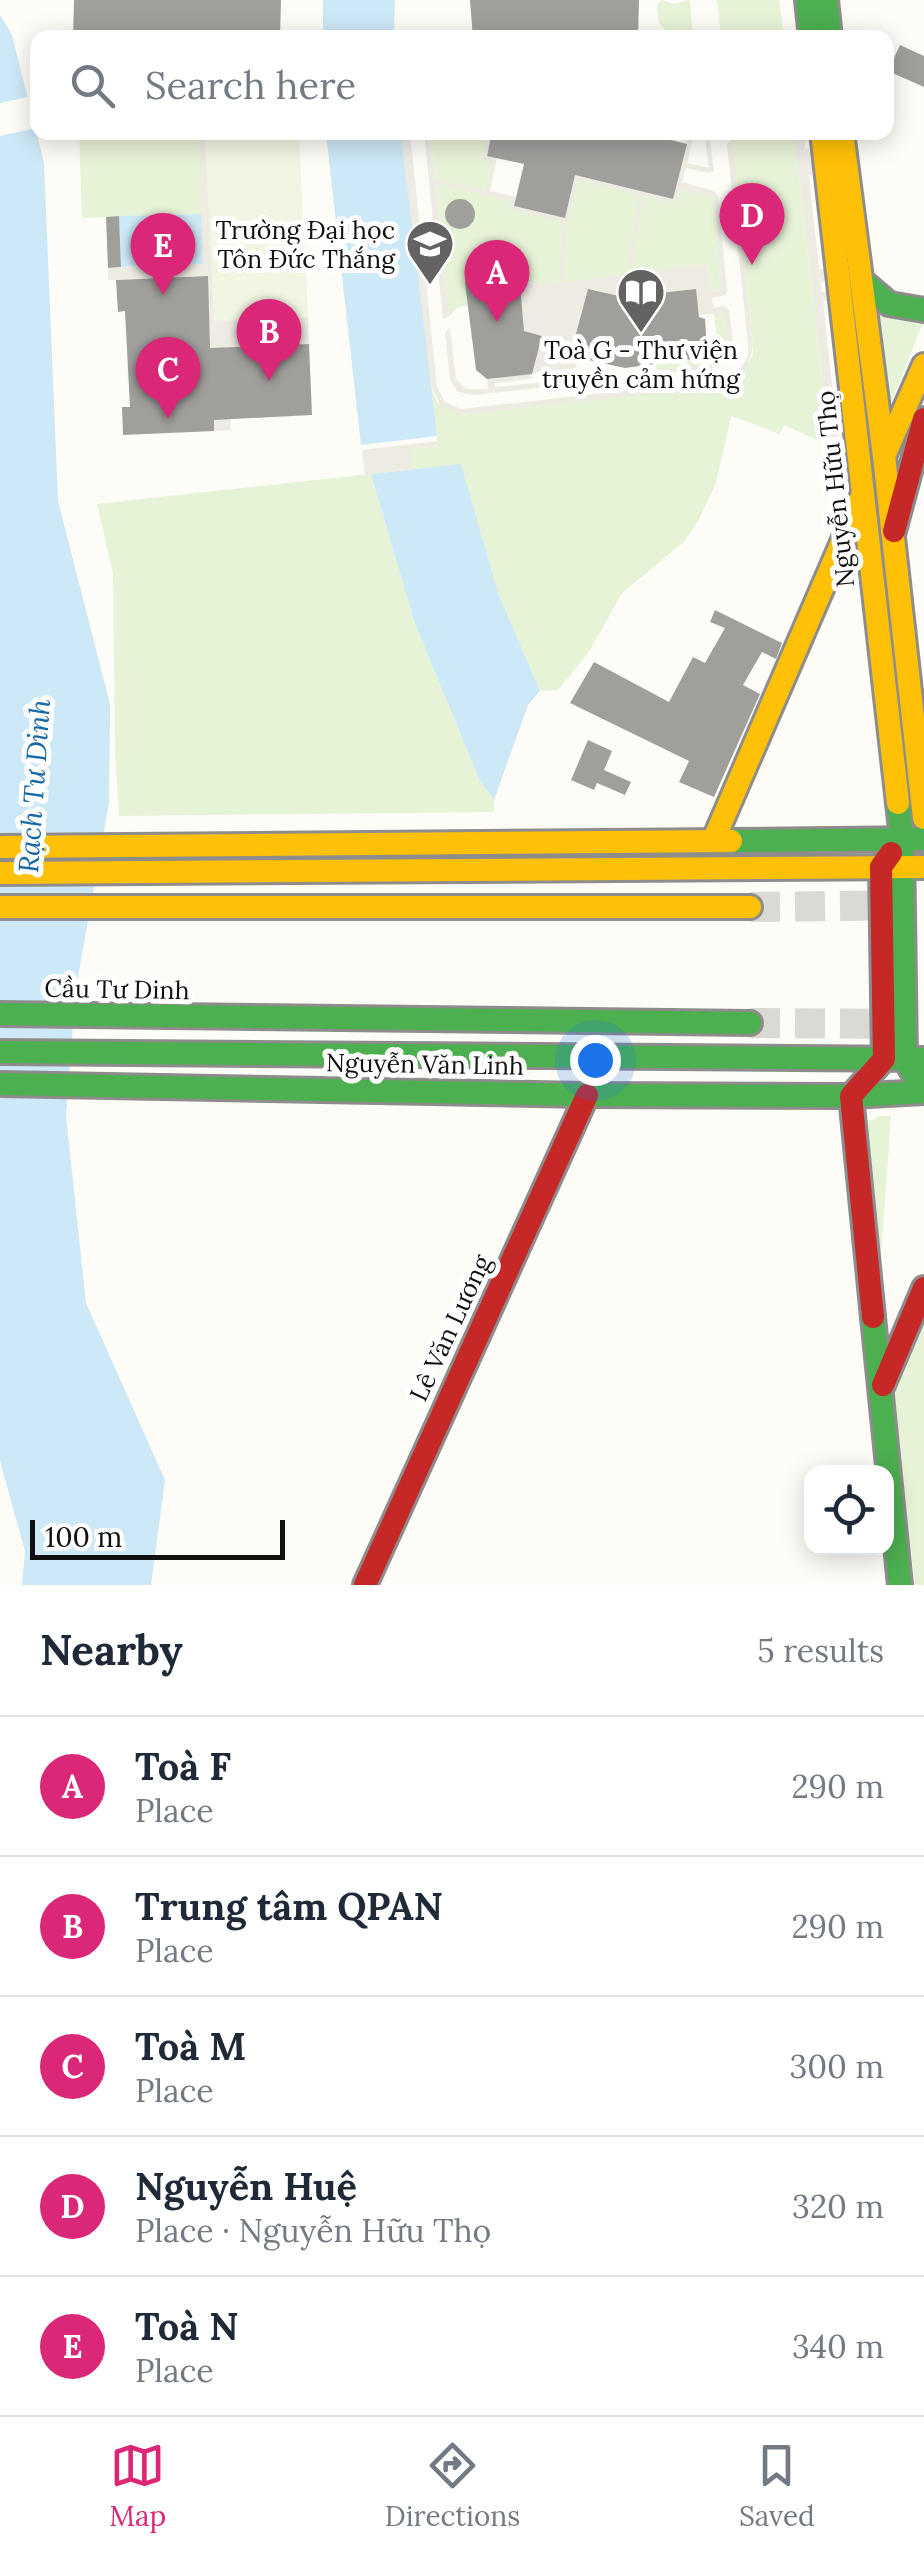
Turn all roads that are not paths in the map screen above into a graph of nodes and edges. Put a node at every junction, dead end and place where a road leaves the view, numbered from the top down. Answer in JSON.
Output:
{"nodes":[{"id":1,"x":807,"y":0,"type":"edge"},
{"id":2,"x":826,"y":0,"type":"edge"},
{"id":3,"x":811,"y":30,"type":"edge"},
{"id":4,"x":829,"y":30,"type":"edge"},
{"id":5,"x":823,"y":140,"type":"edge"},
{"id":6,"x":843,"y":140,"type":"edge"},
{"id":7,"x":861,"y":280,"type":"junction"},
{"id":8,"x":924,"y":310,"type":"edge"},
{"id":9,"x":924,"y":365,"type":"edge"},
{"id":10,"x":924,"y":419,"type":"edge"},
{"id":11,"x":884,"y":456,"type":"junction"},
{"id":12,"x":863,"y":494,"type":"junction"},
{"id":13,"x":893,"y":535,"type":"junction"},
{"id":14,"x":924,"y":818,"type":"edge"},
{"id":15,"x":714,"y":839,"type":"junction"},
{"id":16,"x":913,"y":839,"type":"edge"},
{"id":17,"x":0,"y":847,"type":"edge"},
{"id":18,"x":902,"y":867,"type":"edge"},
{"id":19,"x":0,"y":873,"type":"edge"},
{"id":20,"x":750,"y":906,"type":"tunnel mouth"},
{"id":21,"x":0,"y":907,"type":"edge"},
{"id":22,"x":0,"y":1014,"type":"edge"},
{"id":23,"x":750,"y":1023,"type":"tunnel mouth"},
{"id":24,"x":0,"y":1052,"type":"edge"},
{"id":25,"x":904,"y":1059,"type":"edge"},
{"id":26,"x":0,"y":1084,"type":"edge"},
{"id":27,"x":924,"y":1092,"type":"edge"},
{"id":28,"x":587,"y":1095,"type":"junction"},
{"id":29,"x":851,"y":1096,"type":"junction"},
{"id":30,"x":924,"y":1288,"type":"edge"},
{"id":31,"x":880,"y":1390,"type":"junction"},
{"id":32,"x":365,"y":1585,"type":"edge"},
{"id":33,"x":900,"y":1585,"type":"edge"}],
"edges":[{"from":1,"to":3,"type":"main road"},
{"from":2,"to":4,"type":"main road"},
{"from":5,"to":12,"type":"main road","name":"Nguyễn Hữu Thọ"},
{"from":6,"to":7,"type":"main road","name":"Nguyễn Hữu Thọ"},
{"from":7,"to":8,"type":"main road"},
{"from":7,"to":11,"type":"main road","name":"Nguyễn Hữu Thọ"},
{"from":9,"to":11,"type":"main road"},
{"from":10,"to":13,"type":"main road"},
{"from":11,"to":13,"type":"main road","name":"Nguyễn Hữu Thọ"},
{"from":12,"to":15,"type":"main road"},
{"from":12,"to":16,"type":"main road","name":"Nguyễn Hữu Thọ"},
{"from":13,"to":14,"type":"main road","name":"Nguyễn Hữu Thọ"},
{"from":15,"to":16,"type":"main road"},
{"from":15,"to":17,"type":"main road"},
{"from":16,"to":18,"type":"main road","name":"Nguyễn Hữu Thọ"},
{"from":18,"to":19,"type":"main road"},
{"from":18,"to":25,"type":"main road","name":"Nguyễn Hữu Thọ"},
{"from":20,"to":21,"type":"main road"},
{"from":22,"to":23,"type":"main road","name":"Cầu Tư Dinh"},
{"from":24,"to":25,"type":"main road","name":"Nguyễn Văn Linh"},
{"from":25,"to":27,"type":"main road"},
{"from":25,"to":29,"type":"main road"},
{"from":26,"to":28,"type":"main road","name":"Nguyễn Văn Linh"},
{"from":27,"to":29,"type":"main road","name":"Nguyễn Văn Linh"},
{"from":28,"to":29,"type":"main road","name":"Nguyễn Văn Linh"},
{"from":28,"to":32,"type":"main road","name":"Lê Văn Lương"},
{"from":29,"to":31,"type":"main road"},
{"from":30,"to":31,"type":"main road"},
{"from":31,"to":33,"type":"main road"}]}
